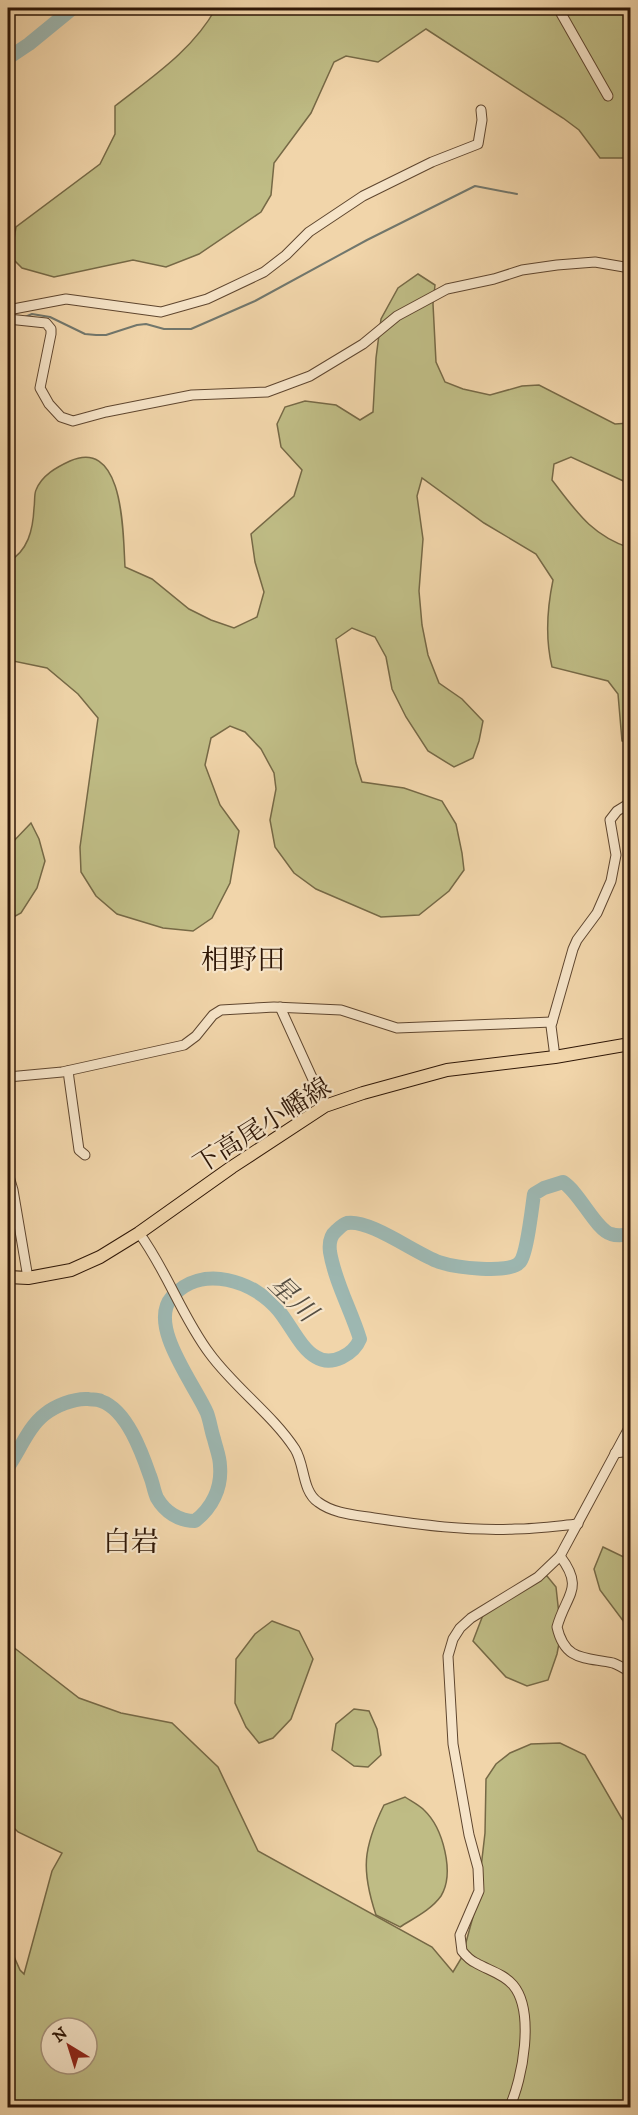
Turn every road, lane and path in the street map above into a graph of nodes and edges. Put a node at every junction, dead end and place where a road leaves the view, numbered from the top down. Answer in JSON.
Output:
{"nodes":[{"id":1,"x":558,"y":8,"type":"edge"},
{"id":2,"x":608,"y":96,"type":"dead end"},
{"id":3,"x":481,"y":111,"type":"dead end"},
{"id":4,"x":630,"y":268,"type":"edge"},
{"id":5,"x":8,"y":310,"type":"edge"},
{"id":6,"x":8,"y":319,"type":"edge"},
{"id":7,"x":630,"y":803,"type":"edge"},
{"id":8,"x":280,"y":1007,"type":"junction"},
{"id":9,"x":552,"y":1022,"type":"junction"},
{"id":10,"x":630,"y":1044,"type":"edge"},
{"id":11,"x":555,"y":1057,"type":"junction"},
{"id":12,"x":68,"y":1071,"type":"junction"},
{"id":13,"x":8,"y":1077,"type":"edge"},
{"id":14,"x":325,"y":1106,"type":"junction"},
{"id":15,"x":85,"y":1155,"type":"dead end"},
{"id":16,"x":8,"y":1173,"type":"edge"},
{"id":17,"x":139,"y":1233,"type":"junction"},
{"id":18,"x":8,"y":1276,"type":"edge"},
{"id":19,"x":28,"y":1278,"type":"junction"},
{"id":20,"x":630,"y":1426,"type":"edge"},
{"id":21,"x":630,"y":1451,"type":"edge"},
{"id":22,"x":615,"y":1453,"type":"junction"},
{"id":23,"x":578,"y":1524,"type":"junction"},
{"id":24,"x":560,"y":1556,"type":"junction"},
{"id":25,"x":630,"y":1672,"type":"edge"},
{"id":26,"x":509,"y":2108,"type":"edge"}],
"edges":[{"from":1,"to":2,"type":"street"},
{"from":3,"to":5,"type":"street"},
{"from":4,"to":6,"type":"street"},
{"from":7,"to":9,"type":"street"},
{"from":8,"to":9,"type":"street"},
{"from":8,"to":12,"type":"street"},
{"from":8,"to":14,"type":"street"},
{"from":9,"to":11,"type":"street"},
{"from":10,"to":11,"type":"main road","name":"下高尾小幡線"},
{"from":11,"to":14,"type":"main road","name":"下高尾小幡線"},
{"from":12,"to":13,"type":"street"},
{"from":12,"to":15,"type":"street"},
{"from":14,"to":17,"type":"main road","name":"下高尾小幡線"},
{"from":16,"to":19,"type":"street"},
{"from":17,"to":19,"type":"main road","name":"下高尾小幡線"},
{"from":17,"to":23,"type":"street"},
{"from":18,"to":19,"type":"main road","name":"下高尾小幡線"},
{"from":20,"to":22,"type":"street"},
{"from":21,"to":22,"type":"street"},
{"from":22,"to":23,"type":"street"},
{"from":23,"to":24,"type":"street"},
{"from":24,"to":25,"type":"street"},
{"from":24,"to":26,"type":"street"}]}
